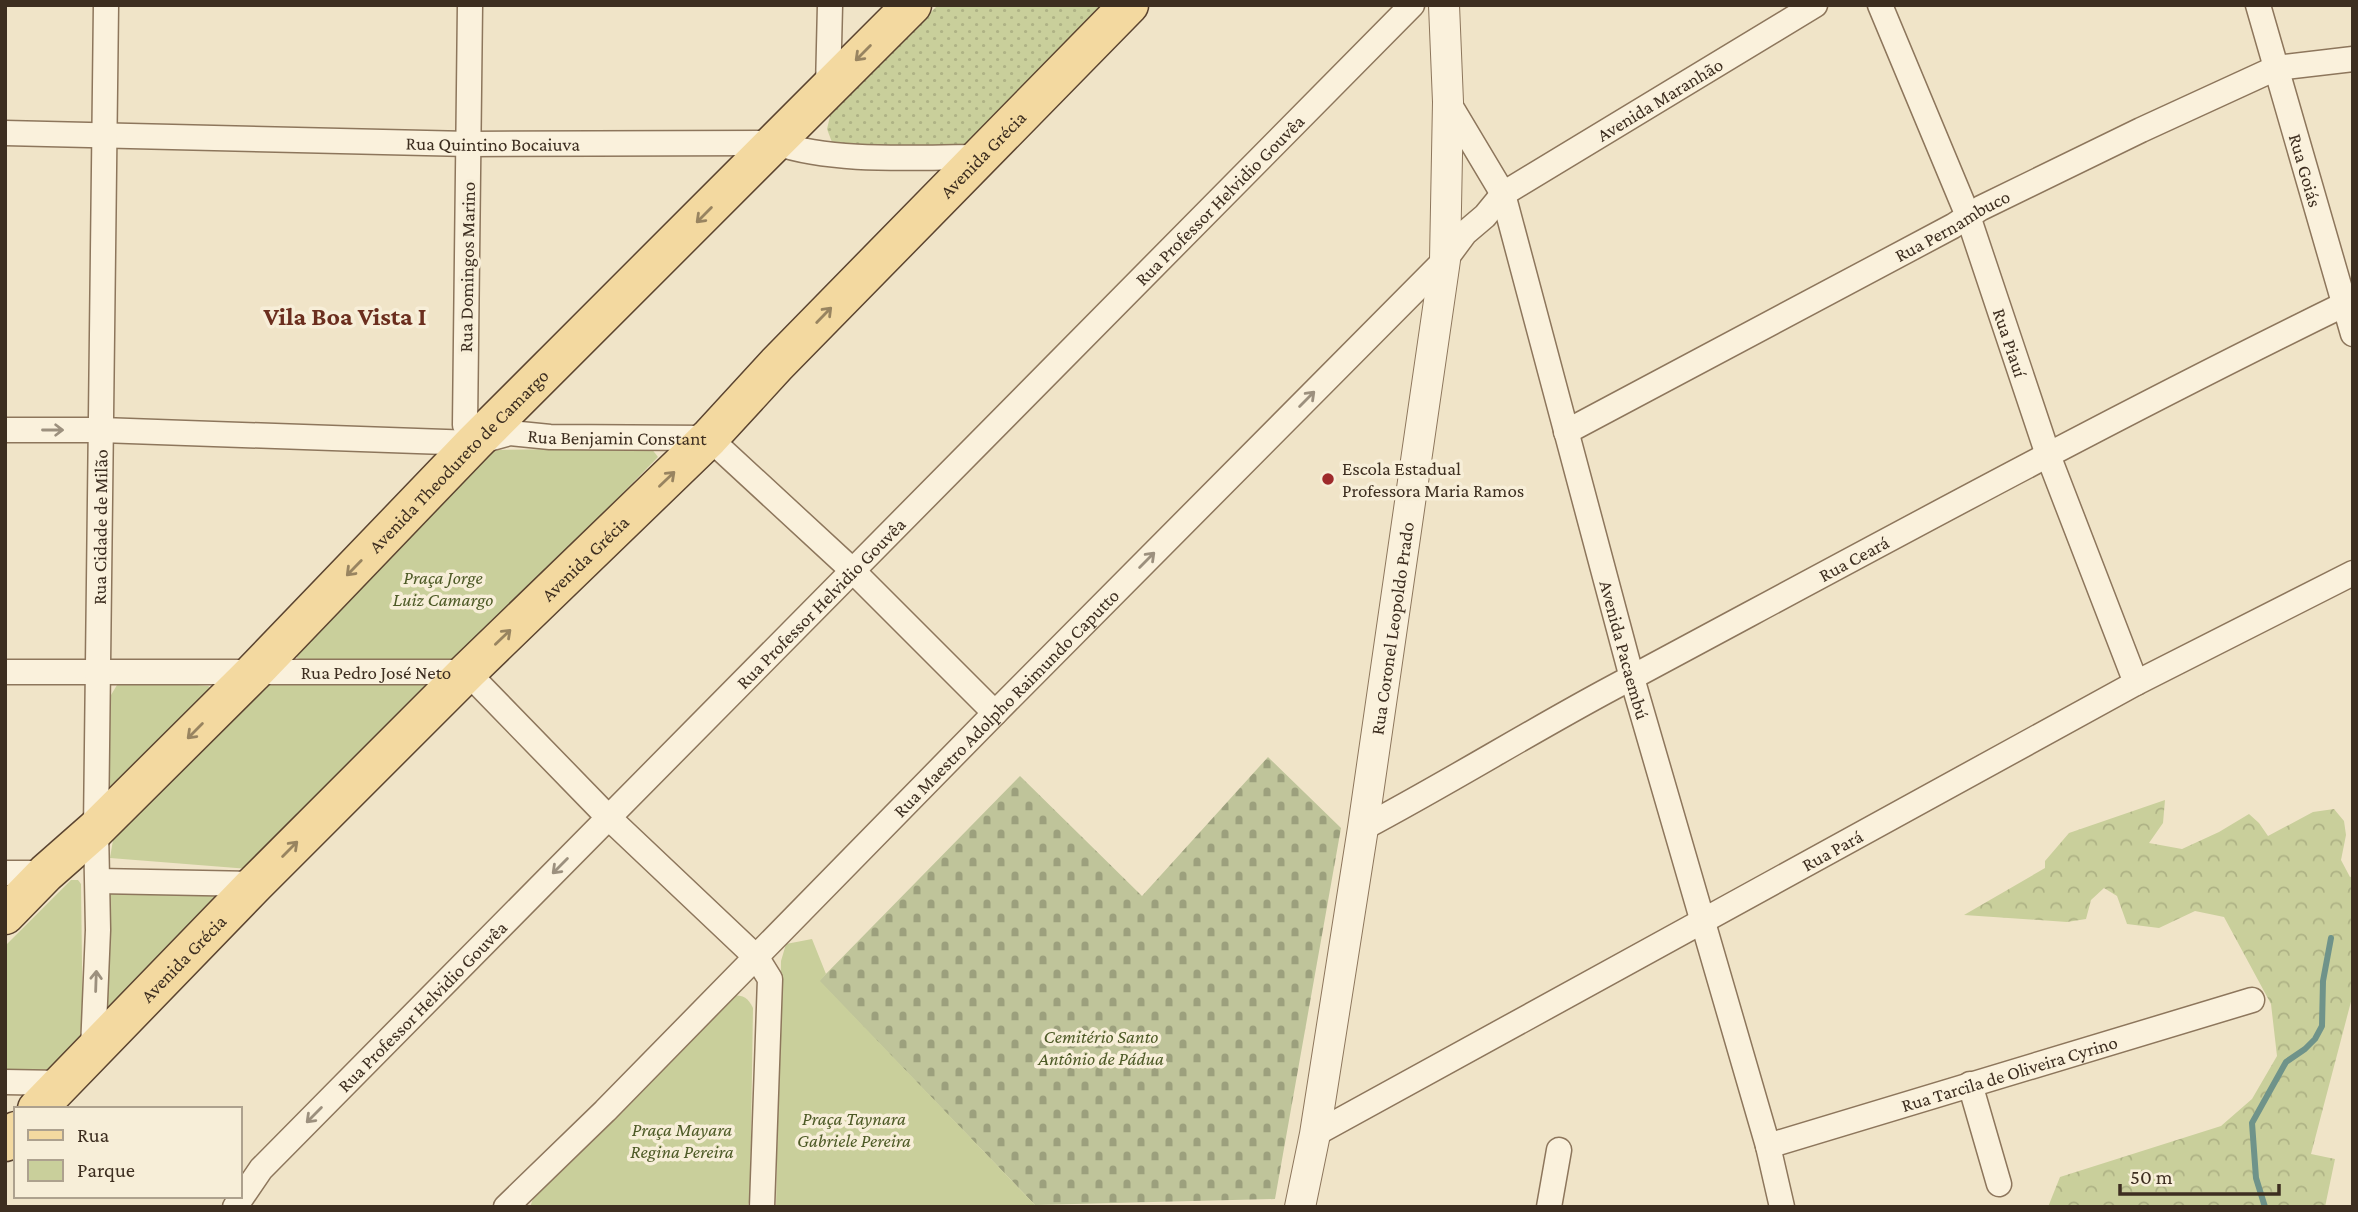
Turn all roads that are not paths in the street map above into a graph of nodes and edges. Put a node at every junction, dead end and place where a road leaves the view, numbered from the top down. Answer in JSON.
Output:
{"nodes":[{"id":1,"x":106,"y":5,"type":"edge"},
{"id":2,"x":470,"y":5,"type":"edge"},
{"id":3,"x":830,"y":5,"type":"edge"},
{"id":4,"x":912,"y":5,"type":"edge"},
{"id":5,"x":1129,"y":5,"type":"edge"},
{"id":6,"x":1412,"y":5,"type":"edge"},
{"id":7,"x":1444,"y":5,"type":"edge"},
{"id":8,"x":1815,"y":5,"type":"edge"},
{"id":9,"x":1880,"y":5,"type":"edge"},
{"id":10,"x":2258,"y":5,"type":"edge"},
{"id":11,"x":2353,"y":59,"type":"edge"},
{"id":12,"x":2276,"y":68,"type":"junction"},
{"id":13,"x":828,"y":89,"type":"junction"},
{"id":14,"x":1448,"y":102,"type":"junction"},
{"id":15,"x":5,"y":133,"type":"edge"},
{"id":16,"x":104,"y":134,"type":"junction"},
{"id":17,"x":469,"y":144,"type":"junction"},
{"id":18,"x":776,"y":144,"type":"junction"},
{"id":19,"x":979,"y":157,"type":"junction"},
{"id":20,"x":1503,"y":194,"type":"junction"},
{"id":21,"x":1968,"y":216,"type":"junction"},
{"id":22,"x":1445,"y":260,"type":"junction"},
{"id":23,"x":2349,"y":304,"type":"edge"},
{"id":24,"x":2353,"y":334,"type":"edge"},
{"id":25,"x":5,"y":430,"type":"edge"},
{"id":26,"x":101,"y":430,"type":"junction"},
{"id":27,"x":1566,"y":432,"type":"junction"},
{"id":28,"x":709,"y":438,"type":"junction"},
{"id":29,"x":474,"y":443,"type":"junction"},
{"id":30,"x":2048,"y":455,"type":"junction"},
{"id":31,"x":852,"y":570,"type":"junction"},
{"id":32,"x":2353,"y":573,"type":"edge"},
{"id":33,"x":5,"y":672,"type":"edge"},
{"id":34,"x":467,"y":672,"type":"junction"},
{"id":35,"x":98,"y":673,"type":"junction"},
{"id":36,"x":253,"y":673,"type":"junction"},
{"id":37,"x":1632,"y":678,"type":"junction"},
{"id":38,"x":2136,"y":683,"type":"junction"},
{"id":39,"x":995,"y":713,"type":"junction"},
{"id":40,"x":608,"y":817,"type":"junction"},
{"id":41,"x":1363,"y":828,"type":"junction"},
{"id":42,"x":96,"y":830,"type":"junction"},
{"id":43,"x":5,"y":873,"type":"edge"},
{"id":44,"x":46,"y":873,"type":"junction"},
{"id":45,"x":98,"y":881,"type":"junction"},
{"id":46,"x":255,"y":884,"type":"junction"},
{"id":47,"x":5,"y":915,"type":"edge"},
{"id":48,"x":1703,"y":921,"type":"junction"},
{"id":49,"x":757,"y":958,"type":"junction"},
{"id":50,"x":2252,"y":1000,"type":"dead end"},
{"id":51,"x":93,"y":1049,"type":"junction"},
{"id":52,"x":5,"y":1082,"type":"edge"},
{"id":53,"x":1970,"y":1084,"type":"junction"},
{"id":54,"x":49,"y":1096,"type":"edge"},
{"id":55,"x":1315,"y":1135,"type":"junction"},
{"id":56,"x":1768,"y":1146,"type":"junction"},
{"id":57,"x":1559,"y":1150,"type":"dead end"},
{"id":58,"x":1999,"y":1184,"type":"dead end"},
{"id":59,"x":242,"y":1197,"type":"edge"},
{"id":60,"x":506,"y":1207,"type":"edge"},
{"id":61,"x":762,"y":1207,"type":"edge"},
{"id":62,"x":1300,"y":1207,"type":"edge"},
{"id":63,"x":1549,"y":1207,"type":"edge"},
{"id":64,"x":1782,"y":1207,"type":"edge"}],
"edges":[{"from":1,"to":16,"type":"street","name":"Rua Cidade de Milão"},
{"from":2,"to":17,"type":"street","name":"Rua Domingos Marino"},
{"from":3,"to":13,"type":"street"},
{"from":4,"to":13,"type":"main road","name":"Avenida Theodureto de Camargo","one_way":true},
{"from":5,"to":19,"type":"main road","name":"Avenida Grécia"},
{"from":6,"to":31,"type":"street","name":"Rua Professor Helvidio Gouvêa"},
{"from":7,"to":14,"type":"street","name":"Rua Coronel Leopoldo Prado"},
{"from":8,"to":20,"type":"street","name":"Avenida Maranhão"},
{"from":9,"to":21,"type":"street","name":"Rua Piauí"},
{"from":10,"to":12,"type":"street","name":"Rua Goiás"},
{"from":11,"to":12,"type":"street","name":"Rua Pernambuco"},
{"from":12,"to":21,"type":"street","name":"Rua Pernambuco"},
{"from":12,"to":23,"type":"street","name":"Rua Goiás"},
{"from":13,"to":18,"type":"main road","name":"Avenida Theodureto de Camargo"},
{"from":14,"to":20,"type":"street","name":"Avenida Pacaembú"},
{"from":14,"to":22,"type":"street","name":"Rua Coronel Leopoldo Prado"},
{"from":15,"to":16,"type":"street","name":"Rua Quintino Bocaiuva"},
{"from":16,"to":17,"type":"street","name":"Rua Quintino Bocaiuva"},
{"from":16,"to":26,"type":"street","name":"Rua Cidade de Milão"},
{"from":17,"to":18,"type":"street","name":"Rua Quintino Bocaiuva"},
{"from":17,"to":29,"type":"street","name":"Rua Domingos Marino"},
{"from":18,"to":19,"type":"street","name":"Rua Quintino Bocaiuva"},
{"from":18,"to":29,"type":"main road","name":"Avenida Theodureto de Camargo","one_way":true},
{"from":28,"to":19,"type":"main road","name":"Avenida Grécia","one_way":true},
{"from":20,"to":22,"type":"street","name":"Rua Maestro Adolpho Raimundo Caputto"},
{"from":20,"to":27,"type":"street","name":"Avenida Pacaembú"},
{"from":21,"to":27,"type":"street","name":"Rua Pernambuco"},
{"from":21,"to":30,"type":"street","name":"Rua Piauí"},
{"from":39,"to":22,"type":"street","name":"Rua Maestro Adolpho Raimundo Caputto","one_way":true},
{"from":22,"to":41,"type":"street","name":"Rua Coronel Leopoldo Prado"},
{"from":23,"to":24,"type":"street","name":"Rua Goiás"},
{"from":23,"to":30,"type":"street","name":"Rua Ceará"},
{"from":25,"to":26,"type":"street","name":"Rua Benjamin Constant","one_way":true},
{"from":26,"to":29,"type":"street","name":"Rua Benjamin Constant"},
{"from":26,"to":35,"type":"street","name":"Rua Cidade de Milão"},
{"from":27,"to":37,"type":"street","name":"Avenida Pacaembú"},
{"from":28,"to":29,"type":"street","name":"Rua Benjamin Constant"},
{"from":28,"to":31,"type":"street","name":"Rua Benjamin Constant"},
{"from":34,"to":28,"type":"main road","name":"Avenida Grécia","one_way":true},
{"from":29,"to":36,"type":"main road","name":"Avenida Theodureto de Camargo","one_way":true},
{"from":30,"to":37,"type":"street","name":"Rua Ceará"},
{"from":30,"to":38,"type":"street","name":"Rua Piauí"},
{"from":31,"to":39,"type":"street","name":"Rua Benjamin Constant"},
{"from":31,"to":40,"type":"street","name":"Rua Professor Helvidio Gouvêa"},
{"from":32,"to":38,"type":"street","name":"Rua Pará"},
{"from":33,"to":35,"type":"street","name":"Rua Pedro José Neto"},
{"from":34,"to":36,"type":"street","name":"Rua Pedro José Neto"},
{"from":34,"to":40,"type":"street","name":"Rua Pedro José Neto"},
{"from":46,"to":34,"type":"main road","name":"Avenida Grécia","one_way":true},
{"from":35,"to":36,"type":"street","name":"Rua Pedro José Neto"},
{"from":35,"to":42,"type":"street","name":"Rua Cidade de Milão"},
{"from":36,"to":42,"type":"main road","name":"Avenida Theodureto de Camargo","one_way":true},
{"from":37,"to":41,"type":"street","name":"Rua Ceará"},
{"from":37,"to":48,"type":"street","name":"Avenida Pacaembú"},
{"from":38,"to":48,"type":"street","name":"Rua Pará"},
{"from":39,"to":49,"type":"street","name":"Rua Maestro Adolpho Raimundo Caputto"},
{"from":40,"to":49,"type":"street","name":"Rua Pedro José Neto"},
{"from":40,"to":59,"type":"street","name":"Rua Professor Helvidio Gouvêa","one_way":true},
{"from":41,"to":55,"type":"street","name":"Rua Coronel Leopoldo Prado"},
{"from":42,"to":44,"type":"main road","name":"Avenida Theodureto de Camargo"},
{"from":42,"to":45,"type":"street","name":"Rua Cidade de Milão"},
{"from":43,"to":44,"type":"street"},
{"from":44,"to":47,"type":"main road","name":"Avenida Theodureto de Camargo"},
{"from":45,"to":46,"type":"street"},
{"from":51,"to":45,"type":"street","name":"Rua Cidade de Milão","one_way":true},
{"from":46,"to":51,"type":"main road","name":"Avenida Grécia"},
{"from":48,"to":55,"type":"street","name":"Rua Pará"},
{"from":48,"to":56,"type":"street","name":"Avenida Pacaembú"},
{"from":49,"to":60,"type":"street","name":"Rua Maestro Adolpho Raimundo Caputto"},
{"from":49,"to":61,"type":"street"},
{"from":50,"to":53,"type":"street","name":"Rua Tarcila de Oliveira Cyrino"},
{"from":51,"to":54,"type":"main road","name":"Avenida Grécia"},
{"from":52,"to":54,"type":"street"},
{"from":53,"to":56,"type":"street","name":"Rua Tarcila de Oliveira Cyrino"},
{"from":53,"to":58,"type":"street"},
{"from":55,"to":62,"type":"street","name":"Rua Coronel Leopoldo Prado"},
{"from":56,"to":64,"type":"street","name":"Avenida Pacaembú"},
{"from":57,"to":63,"type":"street"}]}
